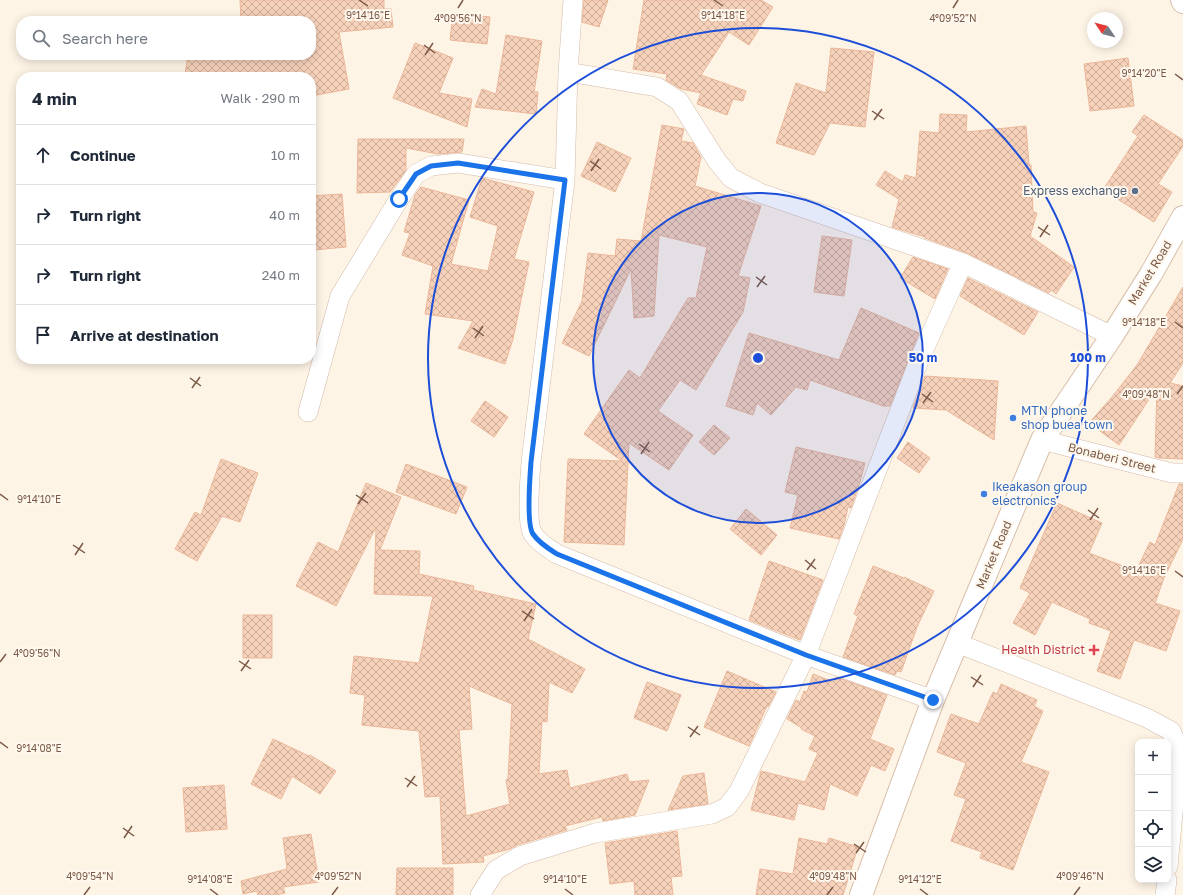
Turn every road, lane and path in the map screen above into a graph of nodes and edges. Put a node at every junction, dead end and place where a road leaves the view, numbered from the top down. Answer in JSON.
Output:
{"nodes":[{"id":1,"x":573,"y":0,"type":"edge"},
{"id":2,"x":568,"y":72,"type":"junction"},
{"id":3,"x":565,"y":180,"type":"junction"},
{"id":4,"x":1183,"y":217,"type":"edge"},
{"id":5,"x":963,"y":263,"type":"junction"},
{"id":6,"x":1112,"y":336,"type":"junction"},
{"id":7,"x":308,"y":412,"type":"dead end"},
{"id":8,"x":1042,"y":440,"type":"junction"},
{"id":9,"x":1183,"y":473,"type":"edge"},
{"id":10,"x":957,"y":643,"type":"junction"},
{"id":11,"x":806,"y":655,"type":"junction"},
{"id":12,"x":933,"y":700,"type":"junction"},
{"id":13,"x":1170,"y":847,"type":"edge"},
{"id":14,"x":1167,"y":883,"type":"edge"},
{"id":15,"x":480,"y":895,"type":"edge"},
{"id":16,"x":861,"y":895,"type":"edge"},
{"id":17,"x":1165,"y":895,"type":"edge"}],
"edges":[{"from":1,"to":2,"type":"street"},
{"from":2,"to":3,"type":"street"},
{"from":2,"to":5,"type":"street"},
{"from":3,"to":7,"type":"street"},
{"from":3,"to":11,"type":"street"},
{"from":4,"to":6,"type":"main road","name":"Market Road"},
{"from":5,"to":6,"type":"street"},
{"from":5,"to":11,"type":"street"},
{"from":6,"to":8,"type":"main road","name":"Market Road"},
{"from":8,"to":9,"type":"street","name":"Bonaberi Street"},
{"from":8,"to":10,"type":"main road","name":"Market Road"},
{"from":10,"to":12,"type":"main road","name":"Market Road"},
{"from":10,"to":13,"type":"street"},
{"from":11,"to":12,"type":"street"},
{"from":11,"to":15,"type":"street"},
{"from":12,"to":16,"type":"main road","name":"Market Road"},
{"from":14,"to":17,"type":"street"}]}
